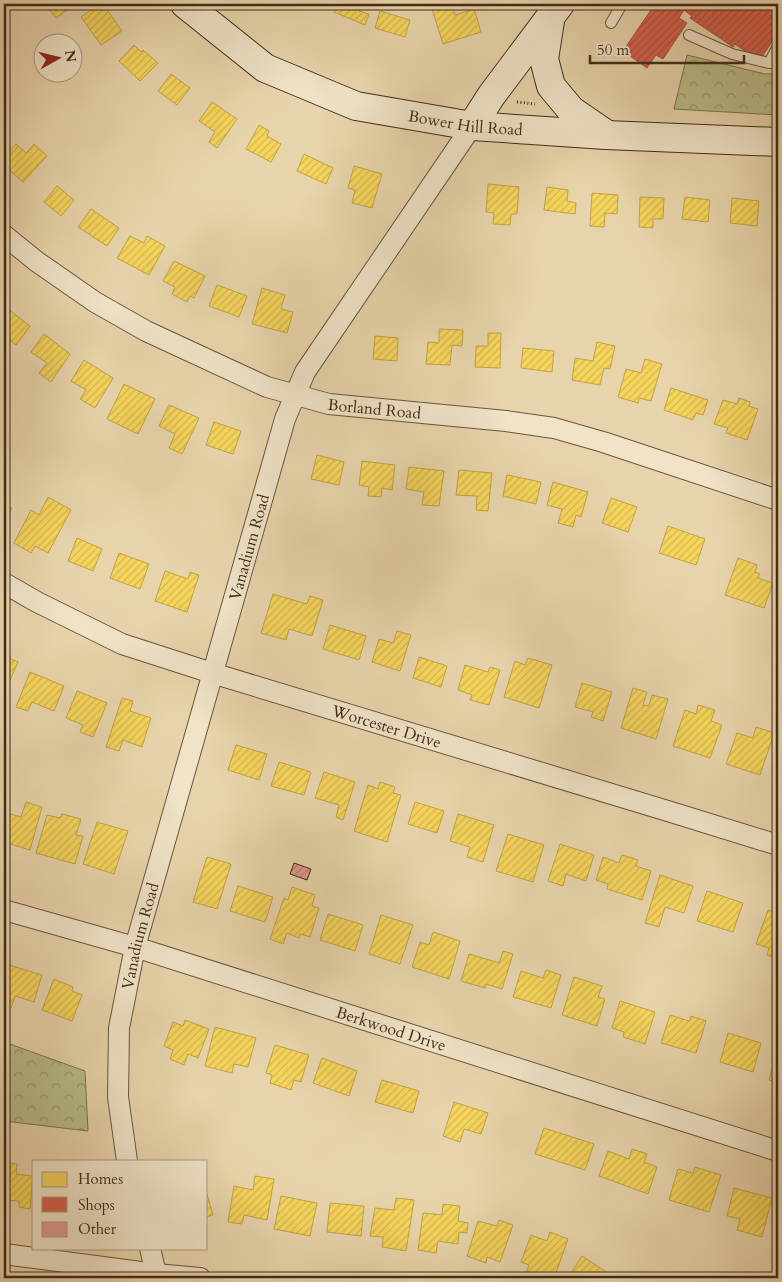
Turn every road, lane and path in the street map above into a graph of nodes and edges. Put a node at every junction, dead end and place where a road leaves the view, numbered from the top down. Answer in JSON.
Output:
{"nodes":[{"id":1,"x":184,"y":4,"type":"edge"},
{"id":2,"x":622,"y":4,"type":"edge"},
{"id":3,"x":555,"y":11,"type":"edge"},
{"id":4,"x":611,"y":23,"type":"dead end"},
{"id":5,"x":689,"y":35,"type":"dead end"},
{"id":6,"x":778,"y":46,"type":"edge"},
{"id":7,"x":774,"y":63,"type":"edge"},
{"id":8,"x":517,"y":102,"type":"dead end"},
{"id":9,"x":537,"y":104,"type":"dead end"},
{"id":10,"x":472,"y":126,"type":"junction"},
{"id":11,"x":606,"y":134,"type":"junction"},
{"id":12,"x":778,"y":142,"type":"edge"},
{"id":13,"x":4,"y":235,"type":"edge"},
{"id":14,"x":295,"y":395,"type":"junction"},
{"id":15,"x":778,"y":500,"type":"edge"},
{"id":16,"x":4,"y":583,"type":"edge"},
{"id":17,"x":212,"y":673,"type":"junction"},
{"id":18,"x":778,"y":845,"type":"edge"},
{"id":19,"x":4,"y":910,"type":"edge"},
{"id":20,"x":135,"y":947,"type":"junction"},
{"id":21,"x":778,"y":1151,"type":"edge"},
{"id":22,"x":127,"y":1160,"type":"edge"},
{"id":23,"x":151,"y":1250,"type":"edge"},
{"id":24,"x":4,"y":1254,"type":"edge"},
{"id":25,"x":158,"y":1276,"type":"edge"},
{"id":26,"x":200,"y":1278,"type":"edge"}],
"edges":[{"from":1,"to":10,"type":"main road","name":"Bower Hill Road"},
{"from":2,"to":4,"type":"lane"},
{"from":3,"to":10,"type":"main road","name":"Vanadium Road"},
{"from":3,"to":11,"type":"main road"},
{"from":5,"to":7,"type":"lane"},
{"from":6,"to":7,"type":"lane"},
{"from":8,"to":9,"type":"path"},
{"from":10,"to":11,"type":"main road","name":"Bower Hill Road"},
{"from":10,"to":14,"type":"street","name":"Vanadium Road"},
{"from":11,"to":12,"type":"main road","name":"Bower Hill Road"},
{"from":13,"to":14,"type":"street","name":"Borland Road"},
{"from":14,"to":15,"type":"street","name":"Borland Road"},
{"from":14,"to":17,"type":"street","name":"Vanadium Road"},
{"from":16,"to":17,"type":"street","name":"Worcester Drive"},
{"from":17,"to":18,"type":"street","name":"Worcester Drive"},
{"from":17,"to":20,"type":"street","name":"Vanadium Road"},
{"from":19,"to":20,"type":"street","name":"Berkwood Drive"},
{"from":20,"to":21,"type":"street","name":"Berkwood Drive"},
{"from":20,"to":22,"type":"street","name":"Vanadium Road"},
{"from":23,"to":25,"type":"street"},
{"from":24,"to":25,"type":"street"},
{"from":25,"to":26,"type":"street"}]}
